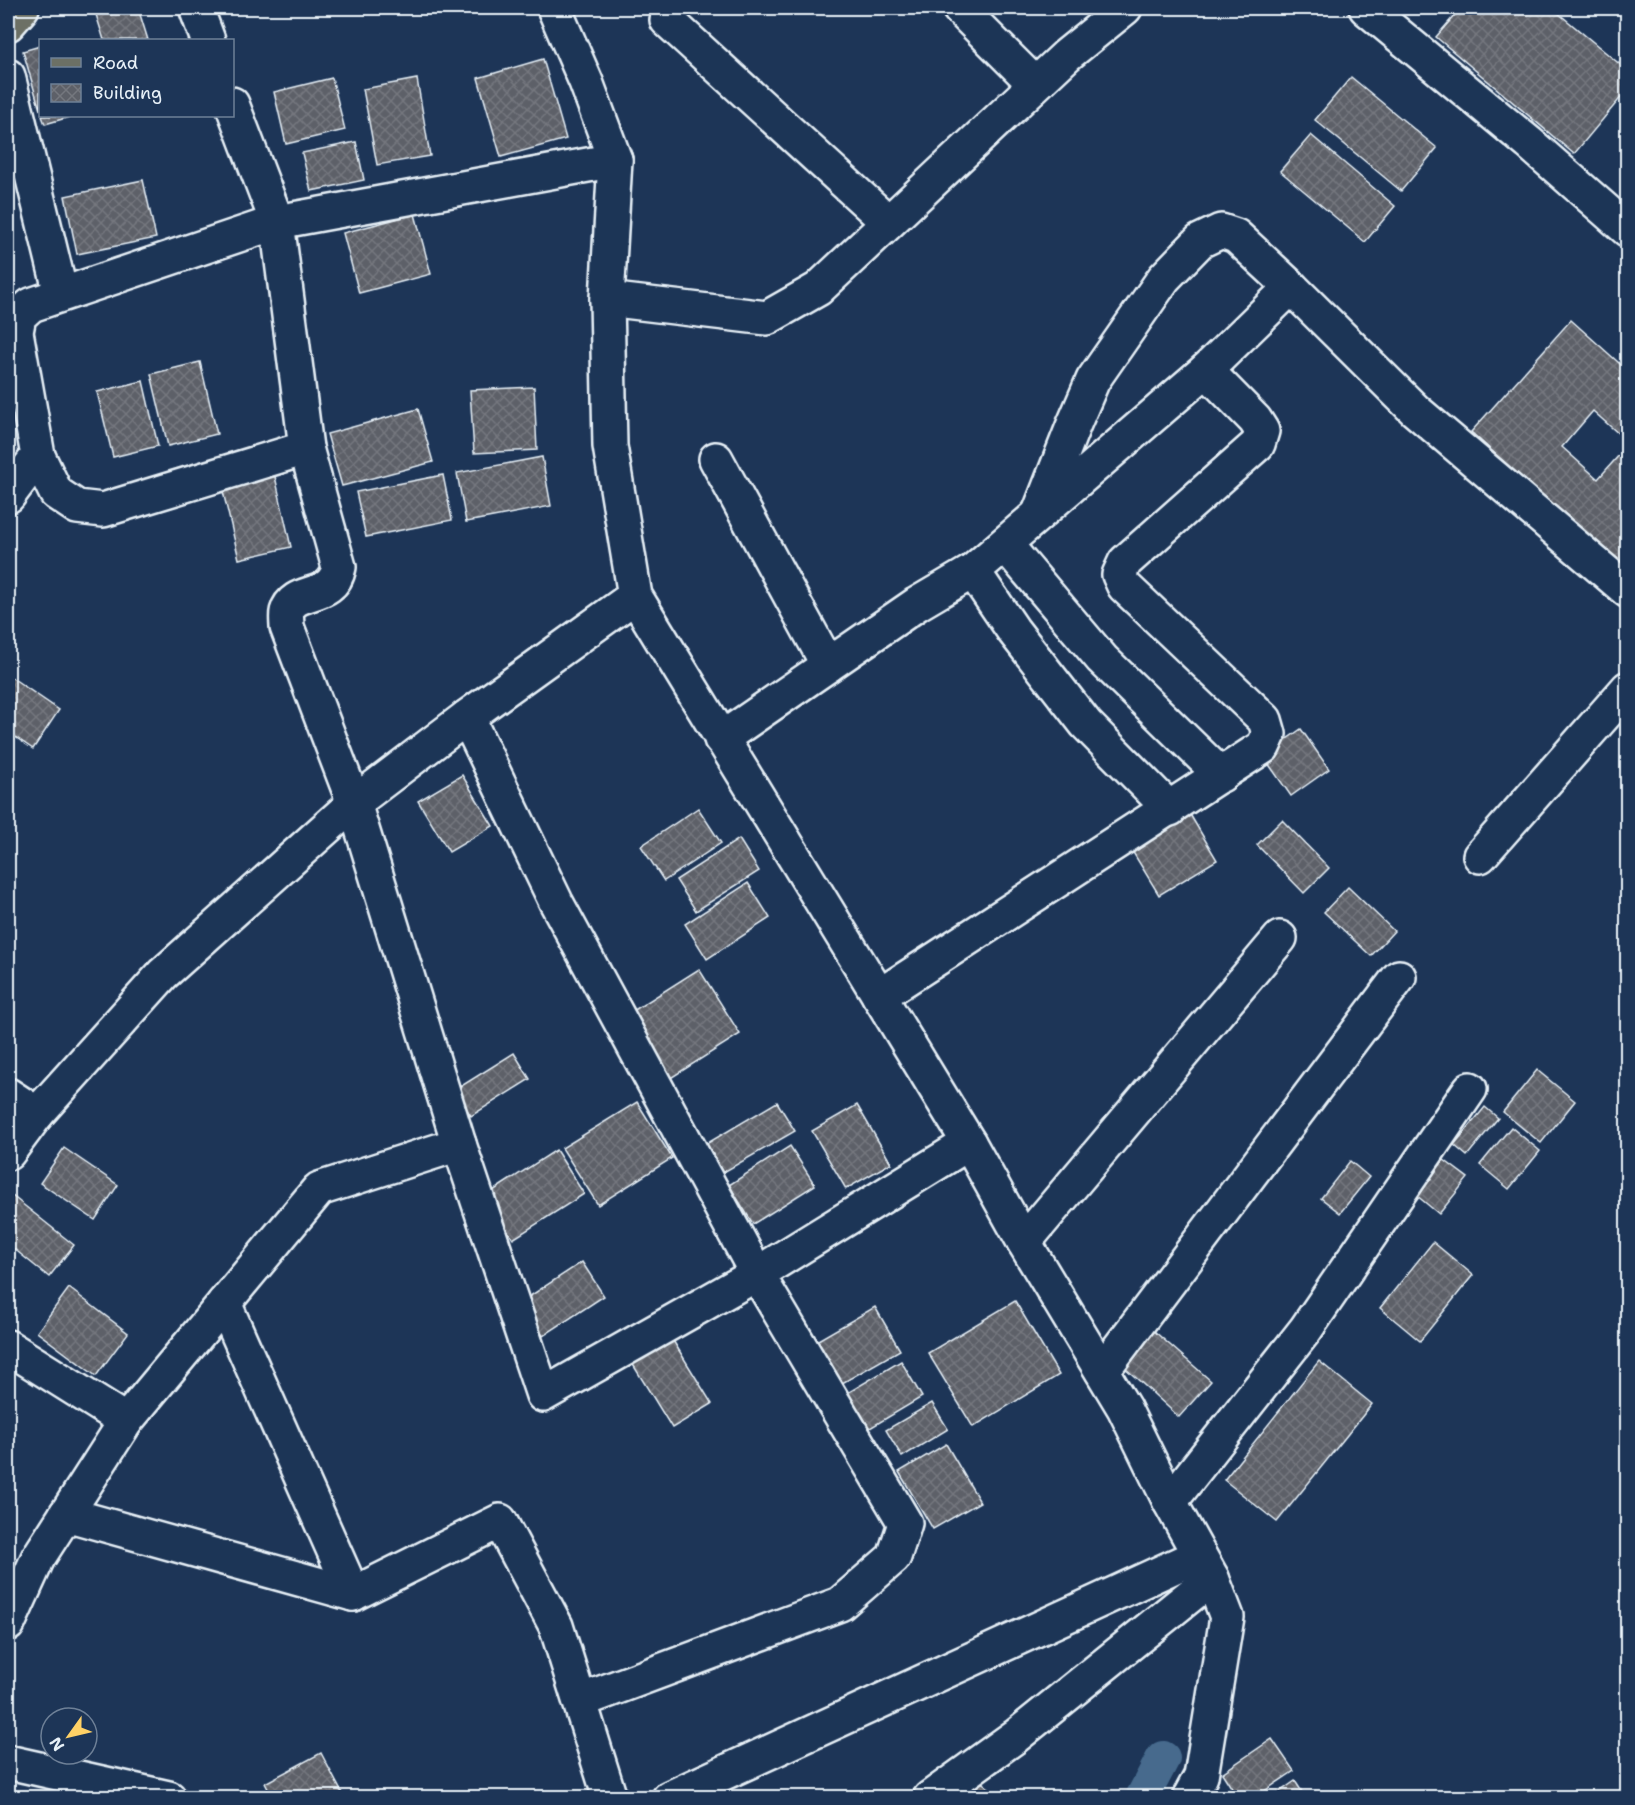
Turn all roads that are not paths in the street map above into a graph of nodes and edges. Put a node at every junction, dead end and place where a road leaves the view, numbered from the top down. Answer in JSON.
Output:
{"nodes":[{"id":1,"x":22,"y":8,"type":"edge"},
{"id":2,"x":196,"y":8,"type":"edge"},
{"id":3,"x":555,"y":8,"type":"edge"},
{"id":4,"x":959,"y":8,"type":"edge"},
{"id":5,"x":1125,"y":8,"type":"edge"},
{"id":6,"x":1366,"y":8,"type":"edge"},
{"id":7,"x":668,"y":20,"type":"dead end"},
{"id":8,"x":8,"y":24,"type":"edge"},
{"id":9,"x":208,"y":39,"type":"edge"},
{"id":10,"x":8,"y":76,"type":"edge"},
{"id":11,"x":1035,"y":84,"type":"junction"},
{"id":12,"x":234,"y":109,"type":"edge"},
{"id":13,"x":615,"y":160,"type":"junction"},
{"id":14,"x":1622,"y":214,"type":"edge"},
{"id":15,"x":277,"y":222,"type":"junction"},
{"id":16,"x":888,"y":222,"type":"junction"},
{"id":17,"x":1291,"y":287,"type":"junction"},
{"id":18,"x":61,"y":294,"type":"junction"},
{"id":19,"x":607,"y":299,"type":"junction"},
{"id":20,"x":1206,"y":370,"type":"junction"},
{"id":21,"x":306,"y":448,"type":"junction"},
{"id":22,"x":38,"y":456,"type":"junction"},
{"id":23,"x":716,"y":459,"type":"dead end"},
{"id":24,"x":8,"y":496,"type":"edge"},
{"id":25,"x":1037,"y":517,"type":"junction"},
{"id":26,"x":1005,"y":544,"type":"junction"},
{"id":27,"x":973,"y":571,"type":"junction"},
{"id":28,"x":1628,"y":591,"type":"edge"},
{"id":29,"x":635,"y":596,"type":"junction"},
{"id":30,"x":828,"y":665,"type":"junction"},
{"id":31,"x":1628,"y":688,"type":"edge"},
{"id":32,"x":467,"y":717,"type":"junction"},
{"id":33,"x":721,"y":739,"type":"junction"},
{"id":34,"x":1221,"y":775,"type":"junction"},
{"id":35,"x":354,"y":803,"type":"junction"},
{"id":36,"x":1170,"y":809,"type":"junction"},
{"id":37,"x":1480,"y":856,"type":"dead end"},
{"id":38,"x":1280,"y":938,"type":"dead end"},
{"id":39,"x":1399,"y":977,"type":"dead end"},
{"id":40,"x":879,"y":996,"type":"junction"},
{"id":41,"x":1470,"y":1089,"type":"dead end"},
{"id":42,"x":8,"y":1095,"type":"edge"},
{"id":43,"x":37,"y":1114,"type":"junction"},
{"id":44,"x":969,"y":1143,"type":"junction"},
{"id":45,"x":459,"y":1144,"type":"junction"},
{"id":46,"x":8,"y":1153,"type":"edge"},
{"id":47,"x":1024,"y":1242,"type":"junction"},
{"id":48,"x":757,"y":1274,"type":"junction"},
{"id":49,"x":224,"y":1303,"type":"junction"},
{"id":50,"x":8,"y":1347,"type":"edge"},
{"id":51,"x":1102,"y":1371,"type":"junction"},
{"id":52,"x":126,"y":1420,"type":"junction"},
{"id":53,"x":1170,"y":1502,"type":"junction"},
{"id":54,"x":66,"y":1514,"type":"junction"},
{"id":55,"x":1206,"y":1566,"type":"junction"},
{"id":56,"x":353,"y":1594,"type":"junction"},
{"id":57,"x":8,"y":1624,"type":"edge"},
{"id":58,"x":580,"y":1701,"type":"junction"},
{"id":59,"x":8,"y":1762,"type":"edge"},
{"id":60,"x":169,"y":1797,"type":"edge"},
{"id":61,"x":610,"y":1797,"type":"edge"},
{"id":62,"x":669,"y":1797,"type":"edge"},
{"id":63,"x":930,"y":1797,"type":"edge"},
{"id":64,"x":1189,"y":1797,"type":"edge"}],
"edges":[{"from":1,"to":8,"type":"main road"},
{"from":2,"to":9,"type":"street"},
{"from":3,"to":13,"type":"street"},
{"from":4,"to":11,"type":"street"},
{"from":5,"to":11,"type":"street"},
{"from":6,"to":14,"type":"street"},
{"from":7,"to":16,"type":"street"},
{"from":10,"to":18,"type":"street"},
{"from":11,"to":16,"type":"street"},
{"from":12,"to":15,"type":"street"},
{"from":13,"to":15,"type":"street"},
{"from":13,"to":19,"type":"street"},
{"from":15,"to":18,"type":"street"},
{"from":15,"to":21,"type":"street"},
{"from":16,"to":19,"type":"street"},
{"from":17,"to":20,"type":"street"},
{"from":17,"to":25,"type":"street"},
{"from":17,"to":28,"type":"street"},
{"from":18,"to":22,"type":"street"},
{"from":19,"to":29,"type":"street"},
{"from":20,"to":25,"type":"street"},
{"from":20,"to":34,"type":"street"},
{"from":21,"to":22,"type":"street"},
{"from":21,"to":35,"type":"street"},
{"from":22,"to":24,"type":"street"},
{"from":23,"to":30,"type":"street"},
{"from":25,"to":26,"type":"street"},
{"from":26,"to":27,"type":"street"},
{"from":26,"to":34,"type":"street"},
{"from":27,"to":30,"type":"street"},
{"from":27,"to":36,"type":"street"},
{"from":29,"to":32,"type":"street"},
{"from":29,"to":33,"type":"street"},
{"from":30,"to":33,"type":"street"},
{"from":31,"to":37,"type":"street"},
{"from":32,"to":35,"type":"street"},
{"from":32,"to":48,"type":"street"},
{"from":33,"to":40,"type":"street"},
{"from":34,"to":36,"type":"street"},
{"from":35,"to":43,"type":"street"},
{"from":35,"to":45,"type":"street"},
{"from":36,"to":40,"type":"street"},
{"from":38,"to":47,"type":"street"},
{"from":39,"to":51,"type":"street"},
{"from":40,"to":44,"type":"street"},
{"from":41,"to":53,"type":"street"},
{"from":42,"to":43,"type":"street"},
{"from":43,"to":46,"type":"street"},
{"from":44,"to":47,"type":"street"},
{"from":44,"to":48,"type":"street"},
{"from":45,"to":48,"type":"street"},
{"from":45,"to":49,"type":"street"},
{"from":47,"to":51,"type":"street"},
{"from":48,"to":58,"type":"street"},
{"from":49,"to":52,"type":"street"},
{"from":49,"to":56,"type":"street"},
{"from":50,"to":52,"type":"street"},
{"from":51,"to":53,"type":"street"},
{"from":52,"to":54,"type":"street"},
{"from":53,"to":55,"type":"street"},
{"from":54,"to":56,"type":"street"},
{"from":54,"to":57,"type":"street"},
{"from":55,"to":62,"type":"street"},
{"from":55,"to":63,"type":"street"},
{"from":55,"to":64,"type":"street"},
{"from":56,"to":58,"type":"street"},
{"from":58,"to":61,"type":"street"},
{"from":59,"to":60,"type":"street"}]}
